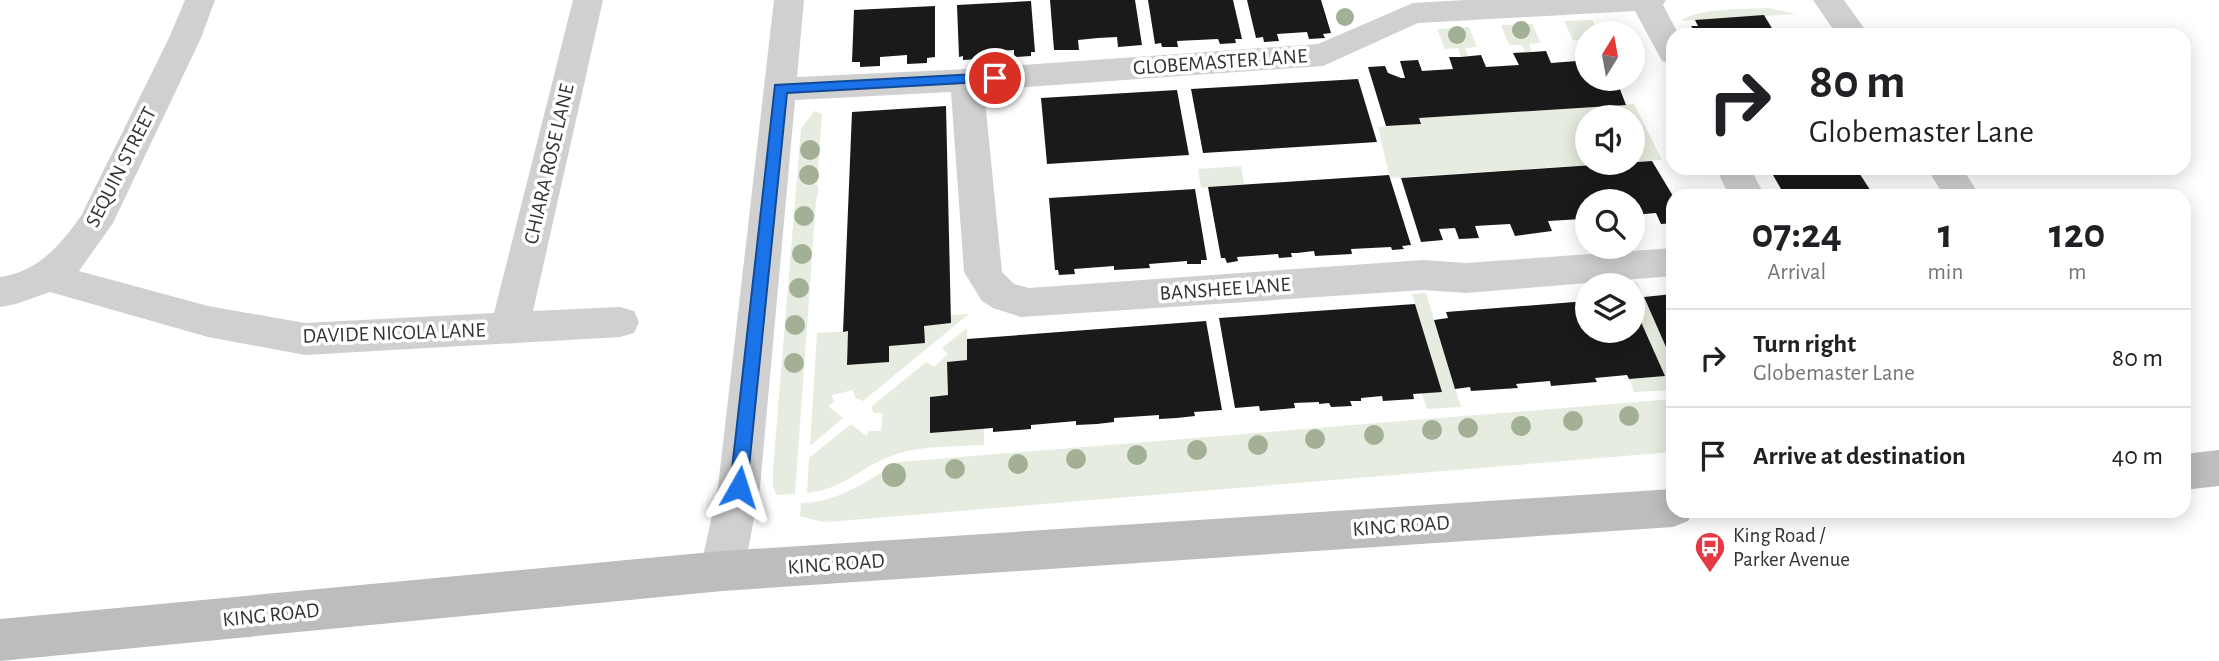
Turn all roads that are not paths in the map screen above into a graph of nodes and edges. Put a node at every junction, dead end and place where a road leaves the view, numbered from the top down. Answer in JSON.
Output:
{"nodes":[{"id":1,"x":200,"y":0,"type":"edge"},
{"id":2,"x":588,"y":0,"type":"edge"},
{"id":3,"x":789,"y":0,"type":"edge"},
{"id":4,"x":1645,"y":0,"type":"edge"},
{"id":5,"x":1651,"y":0,"type":"edge"},
{"id":6,"x":1828,"y":0,"type":"edge"},
{"id":7,"x":1848,"y":28,"type":"edge"},
{"id":8,"x":1666,"y":40,"type":"edge"},
{"id":9,"x":967,"y":80,"type":"junction"},
{"id":10,"x":780,"y":89,"type":"junction"},
{"id":11,"x":1666,"y":263,"type":"edge"},
{"id":12,"x":49,"y":277,"type":"junction"},
{"id":13,"x":0,"y":292,"type":"edge"},
{"id":14,"x":620,"y":322,"type":"dead end"},
{"id":15,"x":510,"y":328,"type":"junction"},
{"id":16,"x":2219,"y":468,"type":"edge"},
{"id":17,"x":2191,"y":471,"type":"edge"},
{"id":18,"x":1666,"y":508,"type":"edge"},
{"id":19,"x":722,"y":571,"type":"junction"},
{"id":20,"x":0,"y":641,"type":"edge"}],
"edges":[{"from":1,"to":12,"type":"street","name":"SEQUIN STREET"},
{"from":2,"to":15,"type":"street","name":"CHIARA ROSE LANE"},
{"from":3,"to":10,"type":"street"},
{"from":4,"to":5,"type":"street","name":"GLOBEMASTER LANE"},
{"from":4,"to":8,"type":"street"},
{"from":4,"to":9,"type":"street","name":"GLOBEMASTER LANE"},
{"from":6,"to":7,"type":"street"},
{"from":9,"to":10,"type":"street","name":"GLOBEMASTER LANE"},
{"from":9,"to":11,"type":"street","name":"BANSHEE LANE"},
{"from":10,"to":19,"type":"street"},
{"from":12,"to":13,"type":"street","name":"SEQUIN STREET"},
{"from":12,"to":15,"type":"street","name":"DAVIDE NICOLA LANE"},
{"from":14,"to":15,"type":"street","name":"DAVIDE NICOLA LANE"},
{"from":16,"to":17,"type":"main road"},
{"from":18,"to":19,"type":"main road","name":"KING ROAD"},
{"from":19,"to":20,"type":"main road","name":"KING ROAD"}]}
